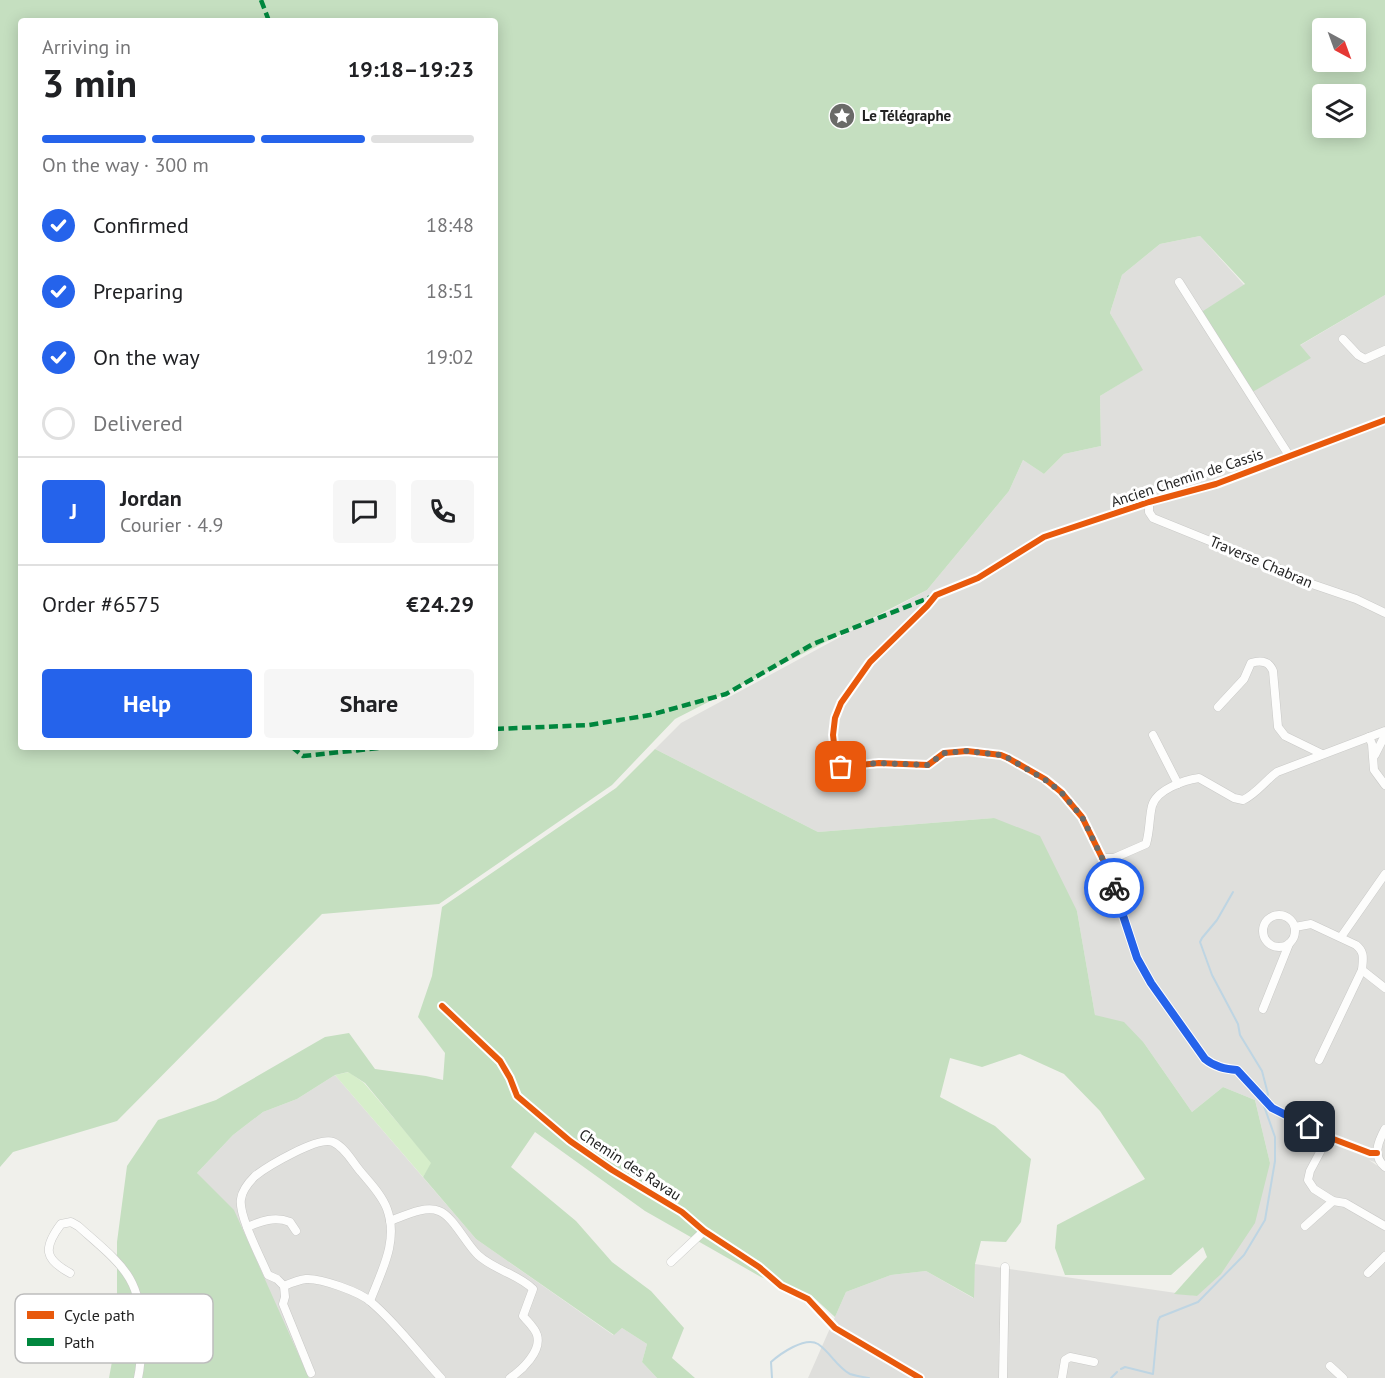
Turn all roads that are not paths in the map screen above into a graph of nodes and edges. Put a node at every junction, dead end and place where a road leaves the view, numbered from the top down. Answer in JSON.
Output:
{"nodes":[{"id":1,"x":1179,"y":282,"type":"dead end"},
{"id":2,"x":1344,"y":339,"type":"dead end"},
{"id":3,"x":1385,"y":350,"type":"edge"},
{"id":4,"x":1385,"y":420,"type":"edge"},
{"id":5,"x":1290,"y":457,"type":"junction"},
{"id":6,"x":1149,"y":502,"type":"junction"},
{"id":7,"x":1385,"y":613,"type":"edge"},
{"id":8,"x":1218,"y":706,"type":"dead end"},
{"id":9,"x":1385,"y":733,"type":"edge"},
{"id":10,"x":1153,"y":735,"type":"dead end"},
{"id":11,"x":1369,"y":737,"type":"junction"},
{"id":12,"x":1322,"y":754,"type":"junction"},
{"id":13,"x":1374,"y":756,"type":"junction"},
{"id":14,"x":1178,"y":784,"type":"junction"},
{"id":15,"x":1385,"y":785,"type":"edge"},
{"id":16,"x":1102,"y":858,"type":"junction"},
{"id":17,"x":1385,"y":874,"type":"edge"},
{"id":18,"x":1295,"y":927,"type":"junction"},
{"id":19,"x":1341,"y":937,"type":"junction"},
{"id":20,"x":1290,"y":943,"type":"junction"},
{"id":21,"x":1362,"y":970,"type":"junction"},
{"id":22,"x":1385,"y":988,"type":"edge"},
{"id":23,"x":442,"y":1006,"type":"dead end"},
{"id":24,"x":1263,"y":1009,"type":"dead end"},
{"id":25,"x":1319,"y":1060,"type":"dead end"},
{"id":26,"x":1385,"y":1129,"type":"edge"},
{"id":27,"x":1328,"y":1137,"type":"junction"},
{"id":28,"x":1377,"y":1153,"type":"junction"},
{"id":29,"x":1385,"y":1167,"type":"edge"},
{"id":30,"x":1333,"y":1201,"type":"junction"},
{"id":31,"x":390,"y":1221,"type":"junction"},
{"id":32,"x":1305,"y":1226,"type":"dead end"},
{"id":33,"x":1385,"y":1226,"type":"edge"},
{"id":34,"x":247,"y":1227,"type":"junction"},
{"id":35,"x":704,"y":1231,"type":"junction"},
{"id":36,"x":296,"y":1232,"type":"dead end"},
{"id":37,"x":1385,"y":1256,"type":"edge"},
{"id":38,"x":671,"y":1262,"type":"dead end"},
{"id":39,"x":1005,"y":1267,"type":"dead end"},
{"id":40,"x":70,"y":1273,"type":"dead end"},
{"id":41,"x":1368,"y":1273,"type":"dead end"},
{"id":42,"x":284,"y":1286,"type":"junction"},
{"id":43,"x":138,"y":1294,"type":"edge"},
{"id":44,"x":370,"y":1301,"type":"junction"},
{"id":45,"x":1094,"y":1362,"type":"dead end"},
{"id":46,"x":141,"y":1363,"type":"edge"},
{"id":47,"x":1330,"y":1366,"type":"dead end"},
{"id":48,"x":311,"y":1373,"type":"dead end"},
{"id":49,"x":138,"y":1378,"type":"edge"},
{"id":50,"x":441,"y":1378,"type":"edge"},
{"id":51,"x":510,"y":1378,"type":"edge"},
{"id":52,"x":920,"y":1378,"type":"edge"},
{"id":53,"x":1003,"y":1378,"type":"edge"},
{"id":54,"x":1062,"y":1378,"type":"edge"},
{"id":55,"x":1343,"y":1378,"type":"edge"}],
"edges":[{"from":1,"to":5,"type":"street"},
{"from":2,"to":3,"type":"street"},
{"from":4,"to":5,"type":"street","name":"Ancien Chemin de Cassis"},
{"from":5,"to":6,"type":"street","name":"Ancien Chemin de Cassis"},
{"from":6,"to":7,"type":"street","name":"Traverse Chabran"},
{"from":6,"to":16,"type":"street","name":"Ancien Chemin de Cassis"},
{"from":8,"to":12,"type":"street"},
{"from":9,"to":11,"type":"street"},
{"from":9,"to":13,"type":"street"},
{"from":10,"to":14,"type":"street"},
{"from":11,"to":12,"type":"street"},
{"from":11,"to":13,"type":"street"},
{"from":12,"to":14,"type":"street"},
{"from":13,"to":15,"type":"street"},
{"from":14,"to":16,"type":"street"},
{"from":16,"to":27,"type":"street"},
{"from":17,"to":19,"type":"street"},
{"from":18,"to":19,"type":"street"},
{"from":18,"to":20,"type":"street"},
{"from":18,"to":20,"type":"street"},
{"from":19,"to":21,"type":"street"},
{"from":20,"to":24,"type":"street"},
{"from":21,"to":22,"type":"street"},
{"from":21,"to":25,"type":"street"},
{"from":23,"to":35,"type":"street","name":"Chemin des Ravau"},
{"from":26,"to":28,"type":"street"},
{"from":27,"to":28,"type":"street"},
{"from":27,"to":30,"type":"street"},
{"from":28,"to":29,"type":"street"},
{"from":30,"to":32,"type":"street"},
{"from":30,"to":33,"type":"street"},
{"from":31,"to":34,"type":"street"},
{"from":31,"to":44,"type":"street"},
{"from":31,"to":51,"type":"street"},
{"from":34,"to":36,"type":"street"},
{"from":34,"to":42,"type":"street"},
{"from":35,"to":38,"type":"street"},
{"from":35,"to":52,"type":"street","name":"Chemin des Ravau"},
{"from":37,"to":41,"type":"street"},
{"from":39,"to":53,"type":"street"},
{"from":40,"to":43,"type":"street"},
{"from":42,"to":44,"type":"street"},
{"from":42,"to":48,"type":"street"},
{"from":44,"to":50,"type":"street"},
{"from":45,"to":54,"type":"street"},
{"from":46,"to":49,"type":"street"},
{"from":47,"to":55,"type":"street"}]}
